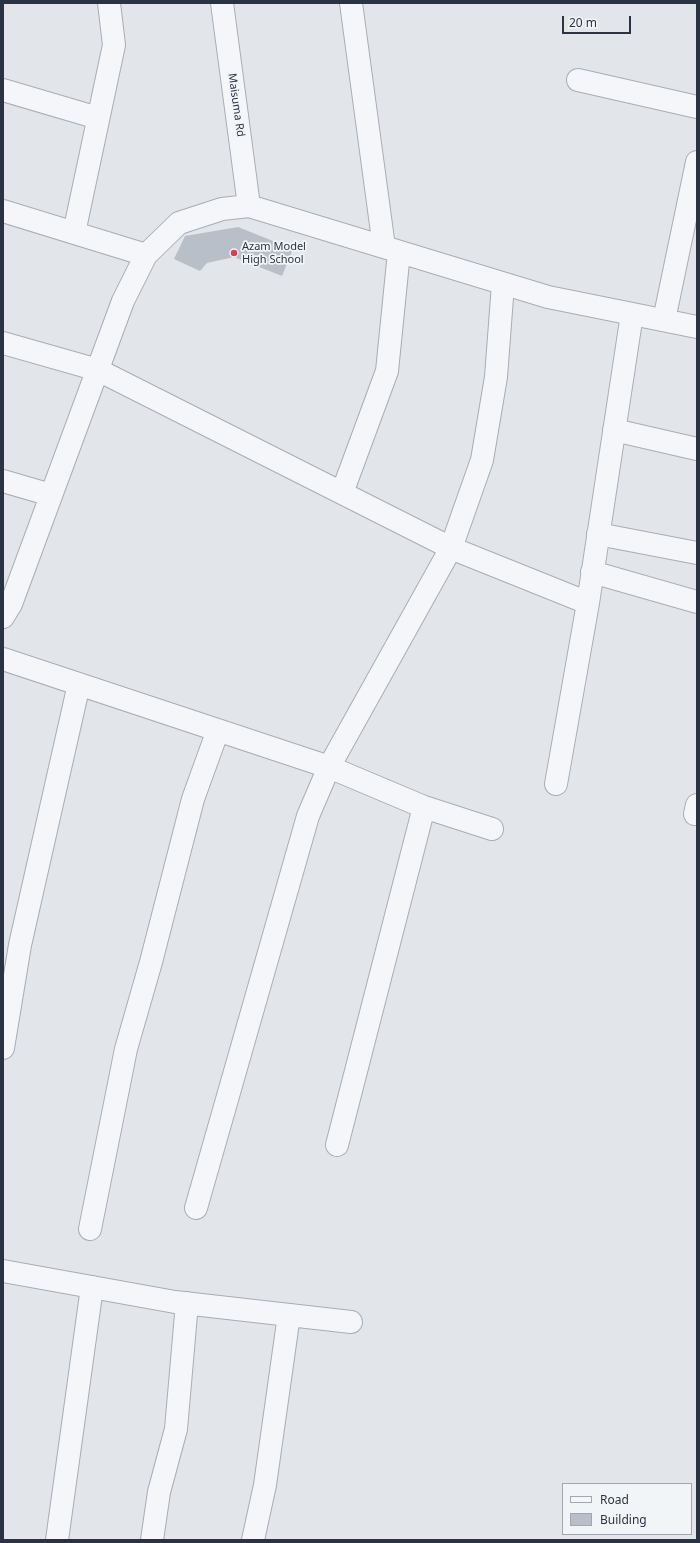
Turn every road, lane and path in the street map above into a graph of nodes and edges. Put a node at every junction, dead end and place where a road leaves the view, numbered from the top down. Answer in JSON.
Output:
{"nodes":[{"id":1,"x":108,"y":3,"type":"edge"},
{"id":2,"x":222,"y":3,"type":"edge"},
{"id":3,"x":351,"y":3,"type":"edge"},
{"id":4,"x":578,"y":80,"type":"dead end"},
{"id":5,"x":3,"y":90,"type":"edge"},
{"id":6,"x":697,"y":107,"type":"edge"},
{"id":7,"x":98,"y":118,"type":"junction"},
{"id":8,"x":697,"y":162,"type":"edge"},
{"id":9,"x":249,"y":206,"type":"junction"},
{"id":10,"x":3,"y":211,"type":"edge"},
{"id":11,"x":74,"y":233,"type":"junction"},
{"id":12,"x":392,"y":249,"type":"junction"},
{"id":13,"x":146,"y":255,"type":"junction"},
{"id":14,"x":503,"y":284,"type":"junction"},
{"id":15,"x":632,"y":314,"type":"junction"},
{"id":16,"x":664,"y":320,"type":"junction"},
{"id":17,"x":697,"y":327,"type":"edge"},
{"id":18,"x":3,"y":343,"type":"edge"},
{"id":19,"x":98,"y":370,"type":"junction"},
{"id":20,"x":614,"y":430,"type":"junction"},
{"id":21,"x":697,"y":449,"type":"edge"},
{"id":22,"x":3,"y":481,"type":"edge"},
{"id":23,"x":342,"y":493,"type":"junction"},
{"id":24,"x":51,"y":495,"type":"junction"},
{"id":25,"x":598,"y":534,"type":"junction"},
{"id":26,"x":451,"y":548,"type":"junction"},
{"id":27,"x":697,"y":552,"type":"edge"},
{"id":28,"x":592,"y":572,"type":"junction"},
{"id":29,"x":697,"y":602,"type":"edge"},
{"id":30,"x":588,"y":603,"type":"junction"},
{"id":31,"x":4,"y":613,"type":"edge"},
{"id":32,"x":3,"y":659,"type":"edge"},
{"id":33,"x":79,"y":684,"type":"junction"},
{"id":34,"x":218,"y":730,"type":"junction"},
{"id":35,"x":329,"y":767,"type":"junction"},
{"id":36,"x":556,"y":784,"type":"dead end"},
{"id":37,"x":424,"y":807,"type":"junction"},
{"id":38,"x":492,"y":829,"type":"dead end"},
{"id":39,"x":3,"y":1048,"type":"edge"},
{"id":40,"x":337,"y":1145,"type":"dead end"},
{"id":41,"x":196,"y":1208,"type":"dead end"},
{"id":42,"x":90,"y":1229,"type":"dead end"},
{"id":43,"x":3,"y":1271,"type":"edge"},
{"id":44,"x":92,"y":1287,"type":"junction"},
{"id":45,"x":187,"y":1304,"type":"junction"},
{"id":46,"x":289,"y":1315,"type":"junction"},
{"id":47,"x":351,"y":1322,"type":"dead end"},
{"id":48,"x":57,"y":1540,"type":"edge"},
{"id":49,"x":152,"y":1540,"type":"edge"},
{"id":50,"x":253,"y":1540,"type":"edge"}],
"edges":[{"from":1,"to":7,"type":"street"},
{"from":2,"to":9,"type":"street","name":"Maisuma Rd"},
{"from":3,"to":12,"type":"street"},
{"from":4,"to":6,"type":"street"},
{"from":5,"to":7,"type":"street"},
{"from":7,"to":11,"type":"street"},
{"from":8,"to":16,"type":"street"},
{"from":9,"to":12,"type":"street"},
{"from":9,"to":13,"type":"street"},
{"from":10,"to":11,"type":"street"},
{"from":11,"to":13,"type":"street"},
{"from":12,"to":14,"type":"street"},
{"from":12,"to":23,"type":"street"},
{"from":13,"to":19,"type":"street"},
{"from":14,"to":15,"type":"street"},
{"from":14,"to":26,"type":"street"},
{"from":15,"to":16,"type":"street"},
{"from":15,"to":20,"type":"street"},
{"from":16,"to":17,"type":"street"},
{"from":18,"to":19,"type":"street"},
{"from":19,"to":23,"type":"street"},
{"from":19,"to":24,"type":"street"},
{"from":20,"to":21,"type":"street"},
{"from":20,"to":25,"type":"street"},
{"from":22,"to":24,"type":"street"},
{"from":23,"to":26,"type":"street"},
{"from":24,"to":31,"type":"street"},
{"from":25,"to":27,"type":"street"},
{"from":25,"to":28,"type":"street"},
{"from":26,"to":30,"type":"street"},
{"from":26,"to":35,"type":"street"},
{"from":28,"to":29,"type":"street"},
{"from":28,"to":30,"type":"street"},
{"from":30,"to":36,"type":"street"},
{"from":32,"to":33,"type":"street"},
{"from":33,"to":34,"type":"street"},
{"from":33,"to":39,"type":"street"},
{"from":34,"to":35,"type":"street"},
{"from":34,"to":42,"type":"street"},
{"from":35,"to":37,"type":"street"},
{"from":35,"to":41,"type":"street"},
{"from":37,"to":38,"type":"street"},
{"from":37,"to":40,"type":"street"},
{"from":43,"to":44,"type":"street"},
{"from":44,"to":45,"type":"street"},
{"from":44,"to":48,"type":"street"},
{"from":45,"to":46,"type":"street"},
{"from":45,"to":49,"type":"street"},
{"from":46,"to":47,"type":"street"},
{"from":46,"to":50,"type":"street"}]}
